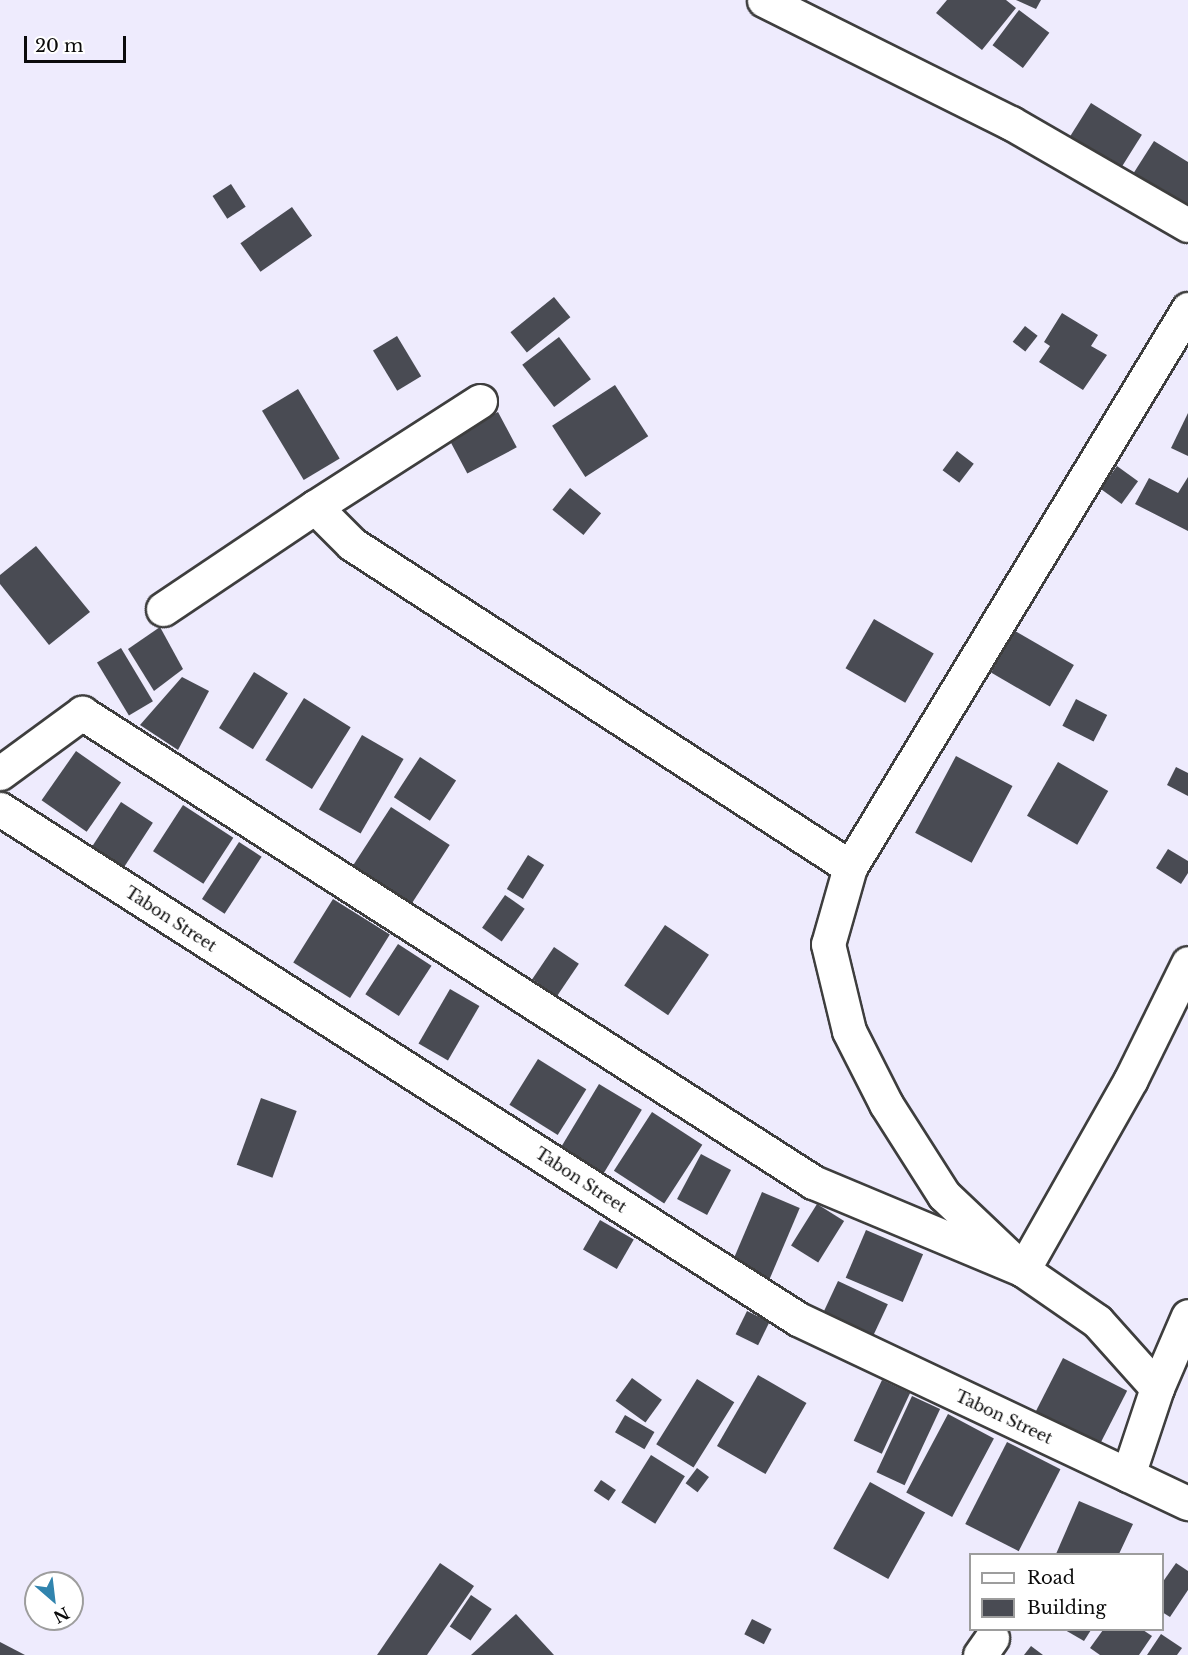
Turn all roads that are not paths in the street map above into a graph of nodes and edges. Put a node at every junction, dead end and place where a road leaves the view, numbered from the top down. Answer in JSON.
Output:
{"nodes":[{"id":1,"x":764,"y":0,"type":"edge"},
{"id":2,"x":1188,"y":225,"type":"edge"},
{"id":3,"x":1188,"y":309,"type":"edge"},
{"id":4,"x":480,"y":401,"type":"dead end"},
{"id":5,"x":315,"y":507,"type":"junction"},
{"id":6,"x":163,"y":609,"type":"dead end"},
{"id":7,"x":0,"y":773,"type":"edge"},
{"id":8,"x":0,"y":809,"type":"edge"},
{"id":9,"x":850,"y":867,"type":"junction"},
{"id":10,"x":1188,"y":963,"type":"edge"},
{"id":11,"x":1023,"y":1270,"type":"junction"},
{"id":12,"x":1188,"y":1316,"type":"edge"},
{"id":13,"x":1157,"y":1388,"type":"junction"},
{"id":14,"x":1128,"y":1475,"type":"junction"},
{"id":15,"x":1188,"y":1503,"type":"edge"}],
"edges":[{"from":1,"to":2,"type":"street"},
{"from":3,"to":9,"type":"street"},
{"from":4,"to":5,"type":"street"},
{"from":5,"to":6,"type":"street"},
{"from":5,"to":9,"type":"street"},
{"from":7,"to":11,"type":"street"},
{"from":8,"to":14,"type":"street","name":"Tabon Street"},
{"from":9,"to":11,"type":"street"},
{"from":10,"to":11,"type":"street"},
{"from":11,"to":13,"type":"street"},
{"from":12,"to":13,"type":"street"},
{"from":13,"to":14,"type":"street"},
{"from":14,"to":15,"type":"street","name":"Tabon Street"}]}
